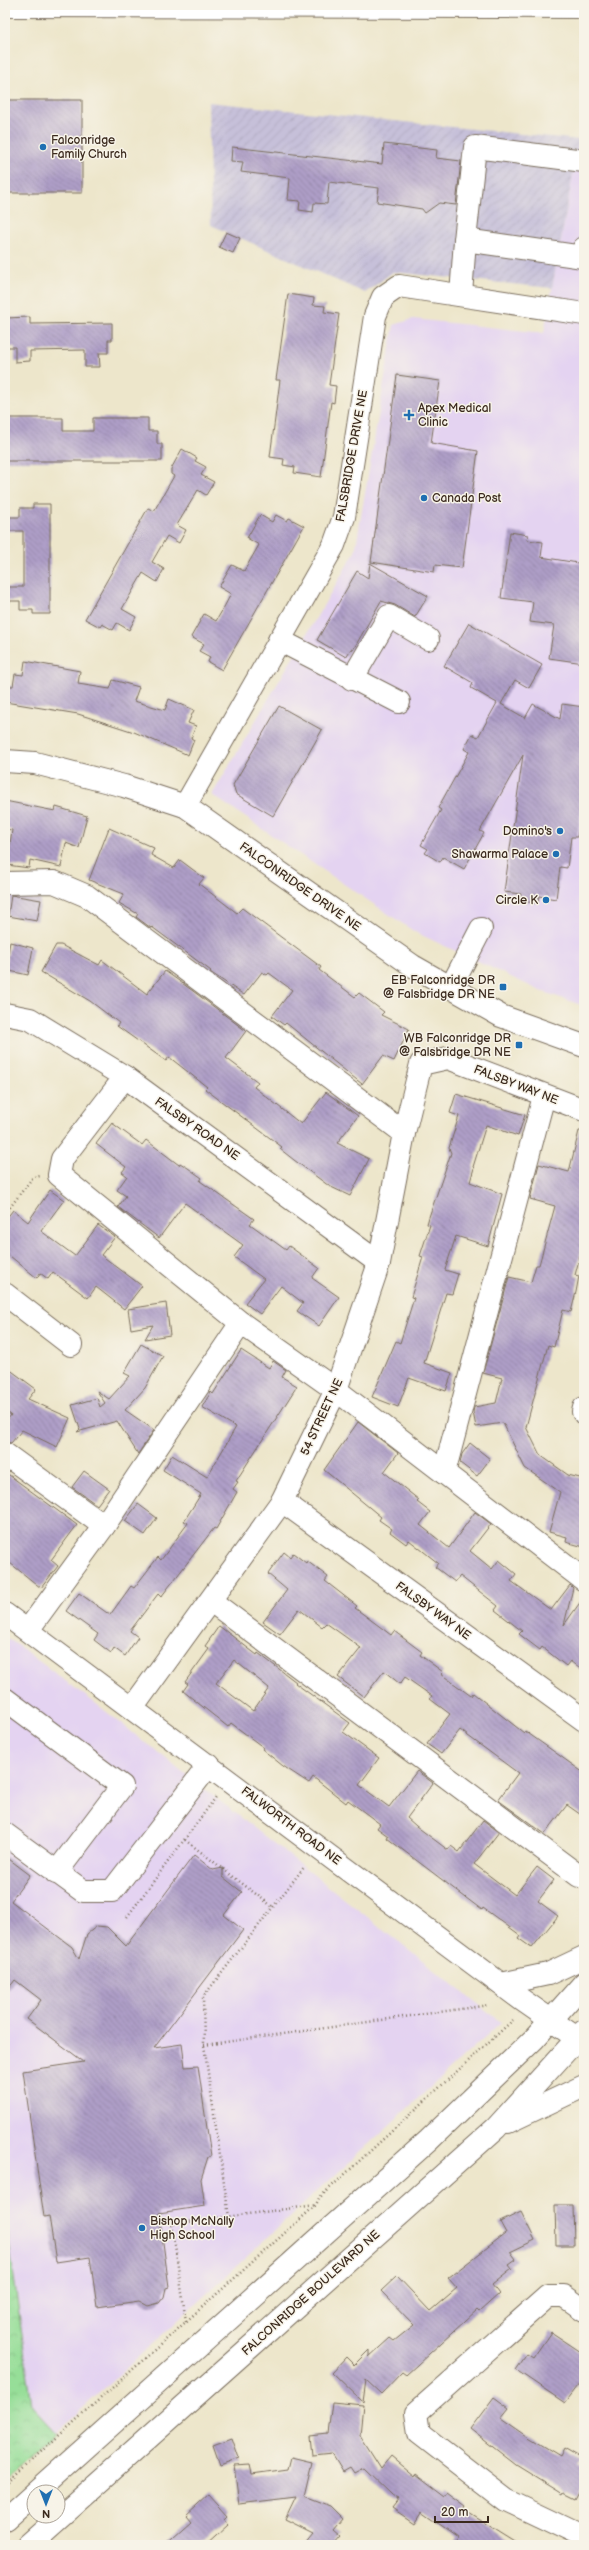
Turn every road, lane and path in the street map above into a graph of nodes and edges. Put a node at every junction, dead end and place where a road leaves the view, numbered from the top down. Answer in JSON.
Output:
{"nodes":[{"id":1,"x":5,"y":6,"type":"edge"},
{"id":2,"x":437,"y":6,"type":"edge"},
{"id":3,"x":576,"y":9,"type":"edge"},
{"id":4,"x":584,"y":161,"type":"edge"},
{"id":5,"x":465,"y":240,"type":"junction"},
{"id":6,"x":584,"y":248,"type":"edge"},
{"id":7,"x":461,"y":295,"type":"junction"},
{"id":8,"x":584,"y":314,"type":"edge"},
{"id":9,"x":428,"y":639,"type":"dead end"},
{"id":10,"x":278,"y":640,"type":"junction"},
{"id":11,"x":352,"y":679,"type":"junction"},
{"id":12,"x":399,"y":702,"type":"dead end"},
{"id":13,"x":5,"y":761,"type":"edge"},
{"id":14,"x":185,"y":806,"type":"junction"},
{"id":15,"x":5,"y":883,"type":"edge"},
{"id":16,"x":482,"y":928,"type":"dead end"},
{"id":17,"x":451,"y":987,"type":"junction"},
{"id":18,"x":5,"y":1014,"type":"edge"},
{"id":19,"x":584,"y":1046,"type":"edge"},
{"id":20,"x":448,"y":1058,"type":"joint"},
{"id":21,"x":125,"y":1077,"type":"junction"},
{"id":22,"x":544,"y":1096,"type":"junction"},
{"id":23,"x":584,"y":1110,"type":"edge"},
{"id":24,"x":404,"y":1133,"type":"junction"},
{"id":25,"x":59,"y":1174,"type":"junction"},
{"id":26,"x":5,"y":1214,"type":"edge"},
{"id":27,"x":379,"y":1263,"type":"junction"},
{"id":28,"x":5,"y":1294,"type":"edge"},
{"id":29,"x":241,"y":1323,"type":"junction"},
{"id":30,"x":71,"y":1345,"type":"dead end"},
{"id":31,"x":336,"y":1390,"type":"junction"},
{"id":32,"x":5,"y":1454,"type":"edge"},
{"id":33,"x":444,"y":1473,"type":"junction"},
{"id":34,"x":282,"y":1501,"type":"junction"},
{"id":35,"x":104,"y":1526,"type":"junction"},
{"id":36,"x":584,"y":1580,"type":"edge"},
{"id":37,"x":211,"y":1601,"type":"junction"},
{"id":38,"x":5,"y":1614,"type":"edge"},
{"id":39,"x":28,"y":1630,"type":"junction"},
{"id":40,"x":5,"y":1699,"type":"edge"},
{"id":41,"x":133,"y":1707,"type":"junction"},
{"id":42,"x":584,"y":1720,"type":"edge"},
{"id":43,"x":209,"y":1766,"type":"junction"},
{"id":44,"x":217,"y":1796,"type":"dead end"},
{"id":45,"x":5,"y":1834,"type":"edge"},
{"id":46,"x":185,"y":1840,"type":"junction"},
{"id":47,"x":305,"y":1866,"type":"dead end"},
{"id":48,"x":56,"y":1873,"type":"junction"},
{"id":49,"x":584,"y":1876,"type":"edge"},
{"id":50,"x":273,"y":1908,"type":"junction"},
{"id":51,"x":127,"y":1917,"type":"dead end"},
{"id":52,"x":584,"y":1957,"type":"edge"},
{"id":53,"x":584,"y":1983,"type":"edge"},
{"id":54,"x":502,"y":1984,"type":"junction"},
{"id":55,"x":489,"y":2005,"type":"dead end"},
{"id":56,"x":514,"y":2020,"type":"dead end"},
{"id":57,"x":552,"y":2020,"type":"junction"},
{"id":58,"x":582,"y":2037,"type":"edge"},
{"id":59,"x":204,"y":2045,"type":"junction"},
{"id":60,"x":584,"y":2086,"type":"edge"},
{"id":61,"x":496,"y":2128,"type":"junction"},
{"id":62,"x":316,"y":2205,"type":"junction"},
{"id":63,"x":229,"y":2217,"type":"junction"},
{"id":64,"x":584,"y":2310,"type":"edge"},
{"id":65,"x":186,"y":2322,"type":"junction"},
{"id":66,"x":5,"y":2484,"type":"edge"},
{"id":67,"x":45,"y":2484,"type":"edge"},
{"id":68,"x":26,"y":2501,"type":"edge"},
{"id":69,"x":5,"y":2520,"type":"edge"},
{"id":70,"x":584,"y":2537,"type":"edge"},
{"id":71,"x":28,"y":2545,"type":"edge"}],
"edges":[{"from":1,"to":2,"type":"street"},
{"from":2,"to":3,"type":"street"},
{"from":4,"to":5,"type":"street"},
{"from":5,"to":6,"type":"street"},
{"from":5,"to":7,"type":"street"},
{"from":7,"to":8,"type":"street","name":"FALSBRIDGE DRIVE NE"},
{"from":7,"to":10,"type":"street","name":"FALSBRIDGE DRIVE NE"},
{"from":9,"to":11,"type":"street"},
{"from":10,"to":11,"type":"street"},
{"from":10,"to":14,"type":"street","name":"FALSBRIDGE DRIVE NE"},
{"from":11,"to":12,"type":"street"},
{"from":13,"to":14,"type":"street","name":"FALCONRIDGE DRIVE NE"},
{"from":14,"to":17,"type":"street","name":"FALCONRIDGE DRIVE NE"},
{"from":15,"to":24,"type":"street"},
{"from":16,"to":17,"type":"street"},
{"from":17,"to":19,"type":"street","name":"FALCONRIDGE DRIVE NE"},
{"from":18,"to":21,"type":"street","name":"FALSBY ROAD NE"},
{"from":20,"to":22,"type":"street","name":"FALSBY WAY NE"},
{"from":20,"to":24,"type":"street","name":"54 STREET NE"},
{"from":21,"to":25,"type":"street"},
{"from":21,"to":27,"type":"street","name":"FALSBY ROAD NE"},
{"from":22,"to":23,"type":"street","name":"FALSBY WAY NE"},
{"from":22,"to":33,"type":"street"},
{"from":24,"to":27,"type":"street","name":"54 STREET NE"},
{"from":25,"to":26,"type":"path"},
{"from":25,"to":29,"type":"street"},
{"from":27,"to":31,"type":"street","name":"54 STREET NE"},
{"from":28,"to":30,"type":"street"},
{"from":29,"to":31,"type":"street"},
{"from":29,"to":35,"type":"street"},
{"from":31,"to":33,"type":"street"},
{"from":31,"to":34,"type":"street","name":"54 STREET NE"},
{"from":32,"to":35,"type":"street"},
{"from":33,"to":36,"type":"street"},
{"from":34,"to":37,"type":"street","name":"54 STREET NE"},
{"from":34,"to":42,"type":"street","name":"FALSBY WAY NE"},
{"from":35,"to":39,"type":"street"},
{"from":37,"to":41,"type":"street","name":"54 STREET NE"},
{"from":37,"to":49,"type":"street"},
{"from":38,"to":39,"type":"street","name":"FALWORTH ROAD NE"},
{"from":39,"to":41,"type":"street","name":"FALWORTH ROAD NE"},
{"from":40,"to":48,"type":"street"},
{"from":41,"to":43,"type":"street","name":"FALWORTH ROAD NE"},
{"from":43,"to":48,"type":"street"},
{"from":43,"to":54,"type":"street","name":"FALWORTH ROAD NE"},
{"from":44,"to":46,"type":"path"},
{"from":45,"to":48,"type":"street"},
{"from":46,"to":50,"type":"path"},
{"from":46,"to":51,"type":"path"},
{"from":47,"to":50,"type":"path"},
{"from":50,"to":59,"type":"path"},
{"from":52,"to":54,"type":"street"},
{"from":53,"to":57,"type":"street"},
{"from":54,"to":57,"type":"street","name":"FALWORTH ROAD NE"},
{"from":55,"to":59,"type":"path"},
{"from":56,"to":62,"type":"path"},
{"from":57,"to":58,"type":"street","name":"FALWORTH ROAD NE"},
{"from":57,"to":67,"type":"street"},
{"from":58,"to":61,"type":"street","name":"FALCONRIDGE BOULEVARD NE"},
{"from":59,"to":63,"type":"path"},
{"from":60,"to":61,"type":"street"},
{"from":61,"to":71,"type":"street","name":"FALCONRIDGE BOULEVARD NE"},
{"from":62,"to":63,"type":"path"},
{"from":62,"to":65,"type":"path"},
{"from":63,"to":65,"type":"path"},
{"from":64,"to":70,"type":"street"},
{"from":65,"to":66,"type":"path"},
{"from":68,"to":69,"type":"street"}]}
